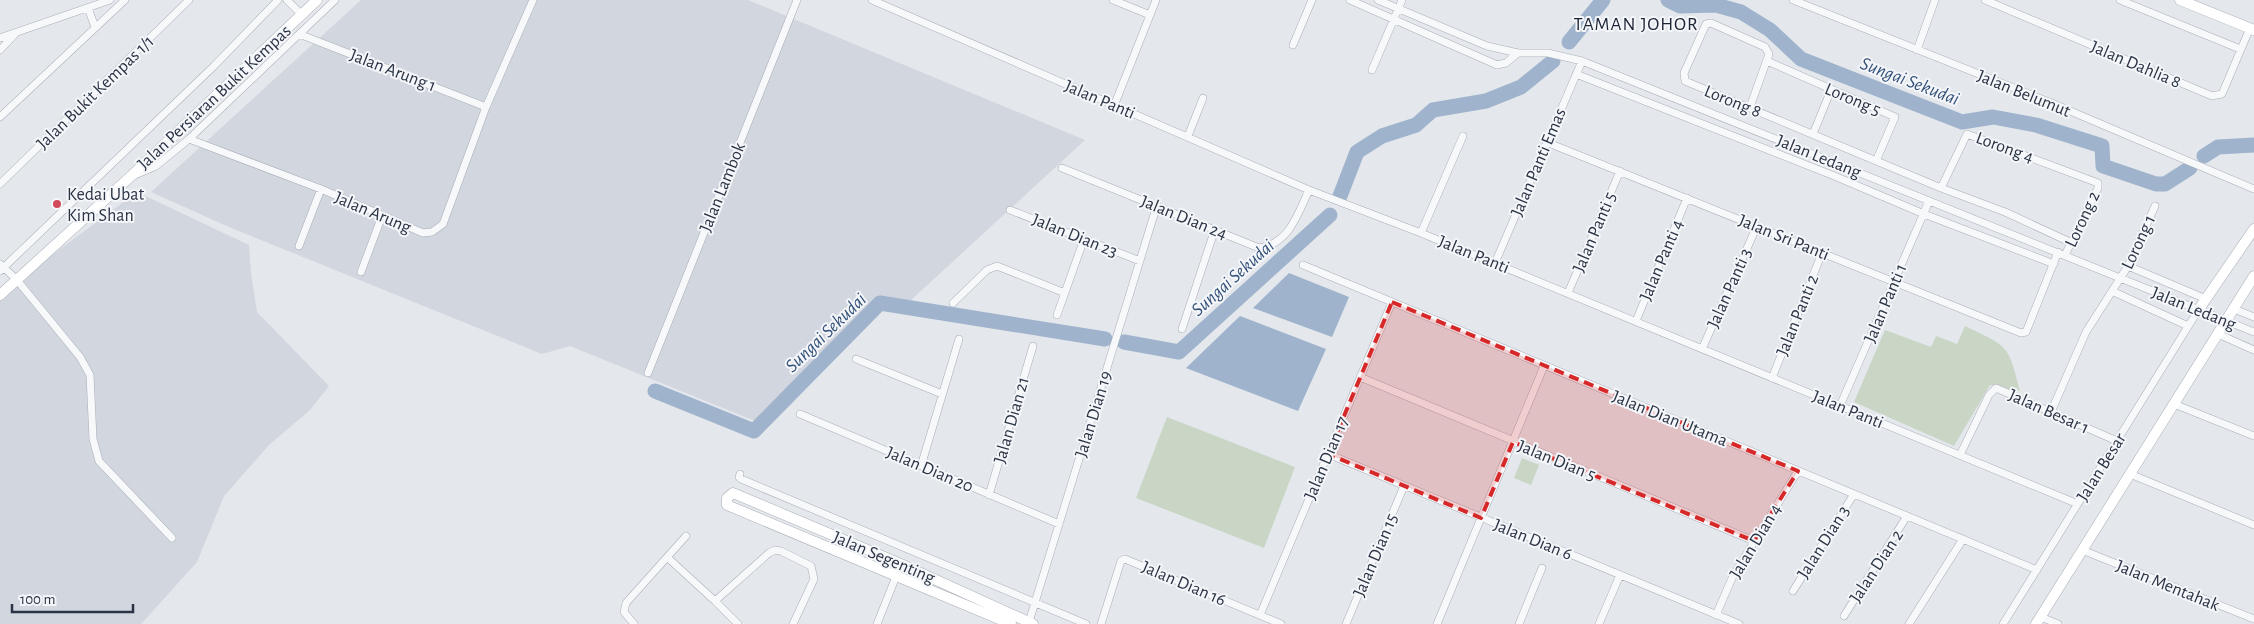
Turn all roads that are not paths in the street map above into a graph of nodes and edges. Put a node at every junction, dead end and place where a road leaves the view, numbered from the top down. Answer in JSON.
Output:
{"nodes":[{"id":1,"x":110,"y":0,"type":"edge"},
{"id":2,"x":125,"y":0,"type":"edge"},
{"id":3,"x":189,"y":0,"type":"edge"},
{"id":4,"x":278,"y":0,"type":"edge"},
{"id":5,"x":288,"y":0,"type":"edge"},
{"id":6,"x":317,"y":0,"type":"edge"},
{"id":7,"x":336,"y":0,"type":"edge"},
{"id":8,"x":533,"y":0,"type":"edge"},
{"id":9,"x":797,"y":0,"type":"edge"},
{"id":10,"x":872,"y":0,"type":"edge"},
{"id":11,"x":1113,"y":0,"type":"edge"},
{"id":12,"x":1156,"y":0,"type":"edge"},
{"id":13,"x":1312,"y":0,"type":"edge"},
{"id":14,"x":1350,"y":0,"type":"edge"},
{"id":15,"x":1378,"y":0,"type":"edge"},
{"id":16,"x":1402,"y":0,"type":"edge"},
{"id":17,"x":1793,"y":0,"type":"edge"},
{"id":18,"x":1935,"y":0,"type":"edge"},
{"id":19,"x":1985,"y":0,"type":"edge"},
{"id":20,"x":2120,"y":0,"type":"edge"},
{"id":21,"x":2180,"y":0,"type":"edge"},
{"id":22,"x":88,"y":8,"type":"junction"},
{"id":23,"x":1398,"y":9,"type":"junction"},
{"id":24,"x":301,"y":14,"type":"junction"},
{"id":25,"x":1150,"y":15,"type":"junction"},
{"id":26,"x":1393,"y":18,"type":"junction"},
{"id":27,"x":95,"y":27,"type":"junction"},
{"id":28,"x":2252,"y":29,"type":"edge"},
{"id":29,"x":16,"y":33,"type":"junction"},
{"id":30,"x":299,"y":34,"type":"junction"},
{"id":31,"x":0,"y":38,"type":"edge"},
{"id":32,"x":1293,"y":46,"type":"dead end"},
{"id":33,"x":2240,"y":49,"type":"junction"},
{"id":34,"x":0,"y":50,"type":"edge"},
{"id":35,"x":1917,"y":50,"type":"junction"},
{"id":36,"x":1518,"y":53,"type":"junction"},
{"id":37,"x":1582,"y":61,"type":"junction"},
{"id":38,"x":1767,"y":61,"type":"junction"},
{"id":39,"x":1372,"y":70,"type":"dead end"},
{"id":40,"x":1576,"y":74,"type":"junction"},
{"id":41,"x":1831,"y":90,"type":"junction"},
{"id":42,"x":1203,"y":98,"type":"dead end"},
{"id":43,"x":1114,"y":106,"type":"junction"},
{"id":44,"x":486,"y":107,"type":"junction"},
{"id":45,"x":1750,"y":108,"type":"junction"},
{"id":46,"x":0,"y":118,"type":"edge"},
{"id":47,"x":1756,"y":131,"type":"junction"},
{"id":48,"x":1813,"y":134,"type":"junction"},
{"id":49,"x":1188,"y":136,"type":"junction"},
{"id":50,"x":1462,"y":136,"type":"dead end"},
{"id":51,"x":189,"y":139,"type":"junction"},
{"id":52,"x":1546,"y":142,"type":"junction"},
{"id":53,"x":1750,"y":144,"type":"junction"},
{"id":54,"x":1876,"y":161,"type":"junction"},
{"id":55,"x":1062,"y":168,"type":"dead end"},
{"id":56,"x":1620,"y":171,"type":"junction"},
{"id":57,"x":129,"y":178,"type":"junction"},
{"id":58,"x":2098,"y":183,"type":"joint"},
{"id":59,"x":0,"y":184,"type":"edge"},
{"id":60,"x":1941,"y":188,"type":"junction"},
{"id":61,"x":321,"y":189,"type":"junction"},
{"id":62,"x":2254,"y":189,"type":"edge"},
{"id":63,"x":1309,"y":190,"type":"junction"},
{"id":64,"x":1687,"y":198,"type":"junction"},
{"id":65,"x":1929,"y":201,"type":"junction"},
{"id":66,"x":1157,"y":205,"type":"junction"},
{"id":67,"x":2155,"y":206,"type":"dead end"},
{"id":68,"x":1010,"y":210,"type":"dead end"},
{"id":69,"x":1924,"y":214,"type":"junction"},
{"id":70,"x":382,"y":216,"type":"junction"},
{"id":71,"x":1757,"y":226,"type":"junction"},
{"id":72,"x":1215,"y":230,"type":"junction"},
{"id":73,"x":2254,"y":230,"type":"edge"},
{"id":74,"x":1421,"y":233,"type":"junction"},
{"id":75,"x":1084,"y":239,"type":"junction"},
{"id":76,"x":2072,"y":243,"type":"junction"},
{"id":77,"x":299,"y":246,"type":"dead end"},
{"id":78,"x":1822,"y":253,"type":"junction"},
{"id":79,"x":2061,"y":254,"type":"junction"},
{"id":80,"x":1140,"y":261,"type":"junction"},
{"id":81,"x":1495,"y":263,"type":"junction"},
{"id":82,"x":2054,"y":264,"type":"junction"},
{"id":83,"x":1304,"y":265,"type":"dead end"},
{"id":84,"x":2128,"y":266,"type":"junction"},
{"id":85,"x":1,"y":268,"type":"edge"},
{"id":86,"x":361,"y":272,"type":"dead end"},
{"id":87,"x":2254,"y":276,"type":"edge"},
{"id":88,"x":2121,"y":278,"type":"junction"},
{"id":89,"x":16,"y":280,"type":"junction"},
{"id":90,"x":1894,"y":282,"type":"junction"},
{"id":91,"x":2114,"y":292,"type":"junction"},
{"id":92,"x":1064,"y":293,"type":"junction"},
{"id":93,"x":1568,"y":293,"type":"junction"},
{"id":94,"x":0,"y":295,"type":"edge"},
{"id":95,"x":2206,"y":299,"type":"junction"},
{"id":96,"x":1392,"y":302,"type":"junction"},
{"id":97,"x":953,"y":303,"type":"dead end"},
{"id":98,"x":2199,"y":309,"type":"junction"},
{"id":99,"x":2234,"y":309,"type":"junction"},
{"id":100,"x":1057,"y":315,"type":"dead end"},
{"id":101,"x":2254,"y":317,"type":"edge"},
{"id":102,"x":2227,"y":320,"type":"junction"},
{"id":103,"x":1636,"y":321,"type":"junction"},
{"id":104,"x":2188,"y":326,"type":"junction"},
{"id":105,"x":1182,"y":330,"type":"dead end"},
{"id":106,"x":2254,"y":332,"type":"edge"},
{"id":107,"x":2021,"y":333,"type":"joint"},
{"id":108,"x":2218,"y":334,"type":"junction"},
{"id":109,"x":959,"y":339,"type":"dead end"},
{"id":110,"x":1033,"y":346,"type":"dead end"},
{"id":111,"x":1702,"y":349,"type":"junction"},
{"id":112,"x":2254,"y":350,"type":"edge"},
{"id":113,"x":856,"y":359,"type":"dead end"},
{"id":114,"x":1544,"y":366,"type":"junction"},
{"id":115,"x":648,"y":373,"type":"dead end"},
{"id":116,"x":1360,"y":377,"type":"junction"},
{"id":117,"x":1772,"y":378,"type":"junction"},
{"id":118,"x":942,"y":394,"type":"junction"},
{"id":119,"x":2174,"y":404,"type":"junction"},
{"id":120,"x":1840,"y":406,"type":"junction"},
{"id":121,"x":2051,"y":412,"type":"junction"},
{"id":122,"x":800,"y":414,"type":"dead end"},
{"id":123,"x":2254,"y":436,"type":"edge"},
{"id":124,"x":1513,"y":442,"type":"junction"},
{"id":125,"x":2117,"y":442,"type":"junction"},
{"id":126,"x":1328,"y":454,"type":"junction"},
{"id":127,"x":1960,"y":455,"type":"junction"},
{"id":128,"x":921,"y":466,"type":"junction"},
{"id":129,"x":1798,"y":471,"type":"junction"},
{"id":130,"x":740,"y":474,"type":"dead end"},
{"id":131,"x":2130,"y":474,"type":"junction"},
{"id":132,"x":1404,"y":486,"type":"junction"},
{"id":133,"x":1854,"y":494,"type":"junction"},
{"id":134,"x":989,"y":495,"type":"junction"},
{"id":135,"x":2078,"y":504,"type":"junction"},
{"id":136,"x":1908,"y":516,"type":"junction"},
{"id":137,"x":1481,"y":518,"type":"junction"},
{"id":138,"x":1059,"y":524,"type":"junction"},
{"id":139,"x":2254,"y":524,"type":"edge"},
{"id":140,"x":686,"y":536,"type":"dead end"},
{"id":141,"x":172,"y":538,"type":"dead end"},
{"id":142,"x":1964,"y":539,"type":"junction"},
{"id":143,"x":1754,"y":541,"type":"junction"},
{"id":144,"x":2082,"y":550,"type":"junction"},
{"id":145,"x":668,"y":558,"type":"junction"},
{"id":146,"x":901,"y":564,"type":"junction"},
{"id":147,"x":1542,"y":568,"type":"dead end"},
{"id":148,"x":2037,"y":570,"type":"junction"},
{"id":149,"x":1620,"y":575,"type":"junction"},
{"id":150,"x":896,"y":577,"type":"junction"},
{"id":151,"x":1793,"y":591,"type":"dead end"},
{"id":152,"x":715,"y":601,"type":"junction"},
{"id":153,"x":1035,"y":603,"type":"junction"},
{"id":154,"x":1260,"y":615,"type":"junction"},
{"id":155,"x":1716,"y":615,"type":"junction"},
{"id":156,"x":1844,"y":616,"type":"dead end"},
{"id":157,"x":2254,"y":619,"type":"edge"},
{"id":158,"x":2038,"y":620,"type":"edge"},
{"id":159,"x":1031,"y":623,"type":"edge"},
{"id":160,"x":634,"y":624,"type":"edge"},
{"id":161,"x":738,"y":624,"type":"edge"},
{"id":162,"x":793,"y":624,"type":"edge"},
{"id":163,"x":877,"y":624,"type":"edge"},
{"id":164,"x":1011,"y":624,"type":"edge"},
{"id":165,"x":1086,"y":624,"type":"edge"},
{"id":166,"x":1101,"y":624,"type":"edge"},
{"id":167,"x":1281,"y":624,"type":"edge"},
{"id":168,"x":1346,"y":624,"type":"edge"},
{"id":169,"x":1437,"y":624,"type":"edge"},
{"id":170,"x":1519,"y":624,"type":"edge"},
{"id":171,"x":1599,"y":624,"type":"edge"},
{"id":172,"x":1739,"y":624,"type":"edge"},
{"id":173,"x":1909,"y":624,"type":"edge"},
{"id":174,"x":2003,"y":624,"type":"edge"},
{"id":175,"x":2058,"y":624,"type":"edge"}],
"edges":[{"from":1,"to":22,"type":"street"},
{"from":2,"to":27,"type":"street"},
{"from":3,"to":59,"type":"street","name":"Jalan Bukit Kempas 1/1"},
{"from":4,"to":85,"type":"street"},
{"from":5,"to":24,"type":"street"},
{"from":6,"to":24,"type":"street","name":"Jalan Persiaran Bukit Kempas"},
{"from":7,"to":30,"type":"street"},
{"from":8,"to":44,"type":"street","name":"Jalan Arung"},
{"from":9,"to":115,"type":"street","name":"Jalan Lambok"},
{"from":10,"to":43,"type":"street","name":"Jalan Panti"},
{"from":11,"to":25,"type":"street"},
{"from":12,"to":25,"type":"street"},
{"from":13,"to":32,"type":"street"},
{"from":14,"to":26,"type":"street"},
{"from":15,"to":23,"type":"street","name":"Jalan Ledang"},
{"from":16,"to":23,"type":"street"},
{"from":17,"to":35,"type":"street","name":"Jalan Belumut"},
{"from":18,"to":35,"type":"street"},
{"from":19,"to":33,"type":"street","name":"Jalan Dahlia 8"},
{"from":20,"to":33,"type":"street"},
{"from":21,"to":28,"type":"street"},
{"from":22,"to":27,"type":"street"},
{"from":22,"to":29,"type":"street"},
{"from":23,"to":26,"type":"street"},
{"from":23,"to":36,"type":"street","name":"Jalan Ledang"},
{"from":24,"to":57,"type":"street","name":"Jalan Persiaran Bukit Kempas"},
{"from":25,"to":43,"type":"street"},
{"from":26,"to":36,"type":"street"},
{"from":26,"to":39,"type":"street"},
{"from":27,"to":46,"type":"street"},
{"from":28,"to":33,"type":"street","name":"Jalan Dahlia 8"},
{"from":29,"to":31,"type":"street"},
{"from":29,"to":34,"type":"street"},
{"from":30,"to":44,"type":"street","name":"Jalan Arung 1"},
{"from":30,"to":51,"type":"street"},
{"from":35,"to":62,"type":"street","name":"Jalan Belumut"},
{"from":36,"to":37,"type":"street","name":"Jalan Ledang"},
{"from":37,"to":40,"type":"street","name":"Jalan Panti Emas"},
{"from":37,"to":47,"type":"street","name":"Jalan Ledang"},
{"from":38,"to":41,"type":"street","name":"Lorong 5"},
{"from":38,"to":45,"type":"street"},
{"from":38,"to":45,"type":"street","name":"Lorong 8"},
{"from":40,"to":52,"type":"street","name":"Jalan Panti Emas"},
{"from":40,"to":53,"type":"street"},
{"from":41,"to":48,"type":"street"},
{"from":41,"to":54,"type":"street","name":"Lorong 5"},
{"from":42,"to":49,"type":"street"},
{"from":43,"to":49,"type":"street","name":"Jalan Panti"},
{"from":44,"to":70,"type":"street","name":"Jalan Arung"},
{"from":45,"to":48,"type":"street","name":"Lorong 8"},
{"from":47,"to":53,"type":"street"},
{"from":47,"to":65,"type":"street","name":"Jalan Ledang"},
{"from":48,"to":54,"type":"street","name":"Lorong 8"},
{"from":49,"to":63,"type":"street","name":"Jalan Panti"},
{"from":50,"to":74,"type":"street"},
{"from":51,"to":57,"type":"street"},
{"from":51,"to":61,"type":"street","name":"Jalan Arung"},
{"from":52,"to":56,"type":"street","name":"Jalan Sri Panti"},
{"from":52,"to":81,"type":"street","name":"Jalan Panti Emas"},
{"from":53,"to":69,"type":"street"},
{"from":54,"to":60,"type":"street","name":"Lorong 8"},
{"from":55,"to":66,"type":"street","name":"Jalan Dian 24"},
{"from":56,"to":64,"type":"street","name":"Jalan Sri Panti"},
{"from":56,"to":93,"type":"street","name":"Jalan Panti 5"},
{"from":57,"to":89,"type":"street","name":"Jalan Persiaran Bukit Kempas"},
{"from":58,"to":60,"type":"street","name":"Lorong 4"},
{"from":58,"to":76,"type":"street","name":"Lorong 2"},
{"from":60,"to":76,"type":"street","name":"Lorong 8"},
{"from":61,"to":70,"type":"street","name":"Jalan Arung"},
{"from":61,"to":77,"type":"street"},
{"from":63,"to":72,"type":"street","name":"Jalan Dian 24"},
{"from":63,"to":74,"type":"street","name":"Jalan Panti"},
{"from":64,"to":71,"type":"street","name":"Jalan Sri Panti"},
{"from":64,"to":103,"type":"street","name":"Jalan Panti 4"},
{"from":65,"to":69,"type":"street","name":"Jalan Panti 1"},
{"from":65,"to":79,"type":"street","name":"Jalan Ledang"},
{"from":66,"to":72,"type":"street","name":"Jalan Dian 24"},
{"from":66,"to":80,"type":"street","name":"Jalan Dian 19"},
{"from":67,"to":84,"type":"street","name":"Lorong 1"},
{"from":68,"to":75,"type":"street","name":"Jalan Dian 23"},
{"from":69,"to":82,"type":"street"},
{"from":69,"to":90,"type":"street","name":"Jalan Panti 1"},
{"from":70,"to":86,"type":"street"},
{"from":71,"to":78,"type":"street","name":"Jalan Sri Panti"},
{"from":71,"to":111,"type":"street","name":"Jalan Panti 3"},
{"from":72,"to":105,"type":"street"},
{"from":73,"to":95,"type":"street"},
{"from":74,"to":81,"type":"street","name":"Jalan Panti"},
{"from":75,"to":80,"type":"street","name":"Jalan Dian 23"},
{"from":75,"to":92,"type":"street"},
{"from":76,"to":79,"type":"street","name":"Lorong 2"},
{"from":78,"to":90,"type":"street","name":"Jalan Sri Panti"},
{"from":78,"to":117,"type":"street","name":"Jalan Panti 2"},
{"from":79,"to":82,"type":"street","name":"Lorong 2"},
{"from":79,"to":88,"type":"street","name":"Jalan Ledang"},
{"from":80,"to":138,"type":"street","name":"Jalan Dian 19"},
{"from":81,"to":93,"type":"street","name":"Jalan Panti"},
{"from":82,"to":107,"type":"street","name":"Lorong 2"},
{"from":83,"to":96,"type":"street","name":"Jalan Dian Utama"},
{"from":84,"to":88,"type":"street","name":"Lorong 1"},
{"from":84,"to":95,"type":"street"},
{"from":85,"to":89,"type":"street"},
{"from":87,"to":99,"type":"street","name":"Jalan Besar"},
{"from":88,"to":91,"type":"street","name":"Lorong 1"},
{"from":88,"to":98,"type":"street","name":"Jalan Ledang"},
{"from":89,"to":94,"type":"street","name":"Jalan Persiaran Bukit Kempas"},
{"from":89,"to":141,"type":"street"},
{"from":90,"to":107,"type":"street","name":"Jalan Sri Panti"},
{"from":90,"to":120,"type":"street","name":"Jalan Panti 1"},
{"from":91,"to":104,"type":"street"},
{"from":91,"to":121,"type":"street","name":"Lorong 1"},
{"from":92,"to":97,"type":"street"},
{"from":92,"to":100,"type":"street"},
{"from":93,"to":103,"type":"street","name":"Jalan Panti"},
{"from":95,"to":98,"type":"street"},
{"from":96,"to":114,"type":"street","name":"Jalan Dian Utama"},
{"from":96,"to":116,"type":"street","name":"Jalan Dian 17"},
{"from":98,"to":102,"type":"street","name":"Jalan Ledang"},
{"from":98,"to":104,"type":"street","name":"Jalan Besar"},
{"from":99,"to":101,"type":"street"},
{"from":99,"to":102,"type":"street","name":"Jalan Besar"},
{"from":102,"to":106,"type":"street","name":"Jalan Ledang"},
{"from":102,"to":108,"type":"street","name":"Jalan Besar"},
{"from":103,"to":111,"type":"street","name":"Jalan Panti"},
{"from":104,"to":125,"type":"street","name":"Jalan Besar"},
{"from":108,"to":112,"type":"street"},
{"from":108,"to":119,"type":"street","name":"Jalan Besar"},
{"from":109,"to":118,"type":"street"},
{"from":110,"to":134,"type":"street","name":"Jalan Dian 21"},
{"from":111,"to":117,"type":"street","name":"Jalan Panti"},
{"from":113,"to":118,"type":"street"},
{"from":114,"to":124,"type":"street"},
{"from":114,"to":129,"type":"street","name":"Jalan Dian Utama"},
{"from":116,"to":124,"type":"street","name":"Jalan Dian 5"},
{"from":116,"to":126,"type":"street","name":"Jalan Dian 17"},
{"from":117,"to":120,"type":"street","name":"Jalan Panti"},
{"from":118,"to":128,"type":"street"},
{"from":119,"to":123,"type":"street"},
{"from":119,"to":131,"type":"street","name":"Jalan Besar"},
{"from":120,"to":127,"type":"street","name":"Jalan Panti"},
{"from":121,"to":125,"type":"street","name":"Jalan Besar 1"},
{"from":121,"to":127,"type":"street","name":"Jalan Besar 1"},
{"from":122,"to":128,"type":"street","name":"Jalan Dian 20"},
{"from":124,"to":137,"type":"street"},
{"from":124,"to":143,"type":"street","name":"Jalan Dian 5"},
{"from":125,"to":135,"type":"street","name":"Jalan Besar"},
{"from":126,"to":132,"type":"street","name":"Jalan Dian 6"},
{"from":126,"to":154,"type":"street","name":"Jalan Dian 17"},
{"from":127,"to":135,"type":"street","name":"Jalan Panti"},
{"from":128,"to":134,"type":"street","name":"Jalan Dian 20"},
{"from":129,"to":133,"type":"street","name":"Jalan Dian Utama"},
{"from":129,"to":143,"type":"street","name":"Jalan Dian 4"},
{"from":130,"to":153,"type":"street"},
{"from":131,"to":139,"type":"street"},
{"from":131,"to":144,"type":"street","name":"Jalan Besar"},
{"from":132,"to":137,"type":"street","name":"Jalan Dian 6"},
{"from":132,"to":168,"type":"street","name":"Jalan Dian 15"},
{"from":133,"to":136,"type":"street","name":"Jalan Dian Utama"},
{"from":133,"to":151,"type":"street","name":"Jalan Dian 3"},
{"from":134,"to":138,"type":"street","name":"Jalan Dian 20"},
{"from":135,"to":148,"type":"street","name":"Jalan Besar"},
{"from":136,"to":142,"type":"street","name":"Jalan Dian Utama"},
{"from":136,"to":156,"type":"street","name":"Jalan Dian 2"},
{"from":137,"to":149,"type":"street","name":"Jalan Dian 6"},
{"from":137,"to":169,"type":"street"},
{"from":138,"to":153,"type":"street","name":"Jalan Dian 19"},
{"from":140,"to":145,"type":"street"},
{"from":142,"to":148,"type":"street","name":"Jalan Dian Utama"},
{"from":142,"to":173,"type":"street"},
{"from":143,"to":155,"type":"street","name":"Jalan Dian 4"},
{"from":144,"to":157,"type":"street","name":"Jalan Mentahak"},
{"from":144,"to":158,"type":"street","name":"Jalan Besar"},
{"from":145,"to":152,"type":"street"},
{"from":145,"to":160,"type":"street"},
{"from":146,"to":150,"type":"street"},
{"from":146,"to":150,"type":"street","name":"Jalan Segenting"},
{"from":146,"to":159,"type":"street","name":"Jalan Segenting"},
{"from":147,"to":170,"type":"street"},
{"from":148,"to":174,"type":"street","name":"Jalan Besar"},
{"from":149,"to":155,"type":"street","name":"Jalan Dian 6"},
{"from":149,"to":171,"type":"street"},
{"from":150,"to":163,"type":"street"},
{"from":150,"to":164,"type":"street","name":"Jalan Segenting"},
{"from":152,"to":161,"type":"street"},
{"from":152,"to":162,"type":"street"},
{"from":153,"to":159,"type":"street","name":"Jalan Dian 19"},
{"from":153,"to":165,"type":"street"},
{"from":154,"to":166,"type":"street","name":"Jalan Dian 16"},
{"from":154,"to":167,"type":"street","name":"Jalan Dian 16"},
{"from":155,"to":172,"type":"street","name":"Jalan Dian 6"},
{"from":158,"to":175,"type":"street"}]}
